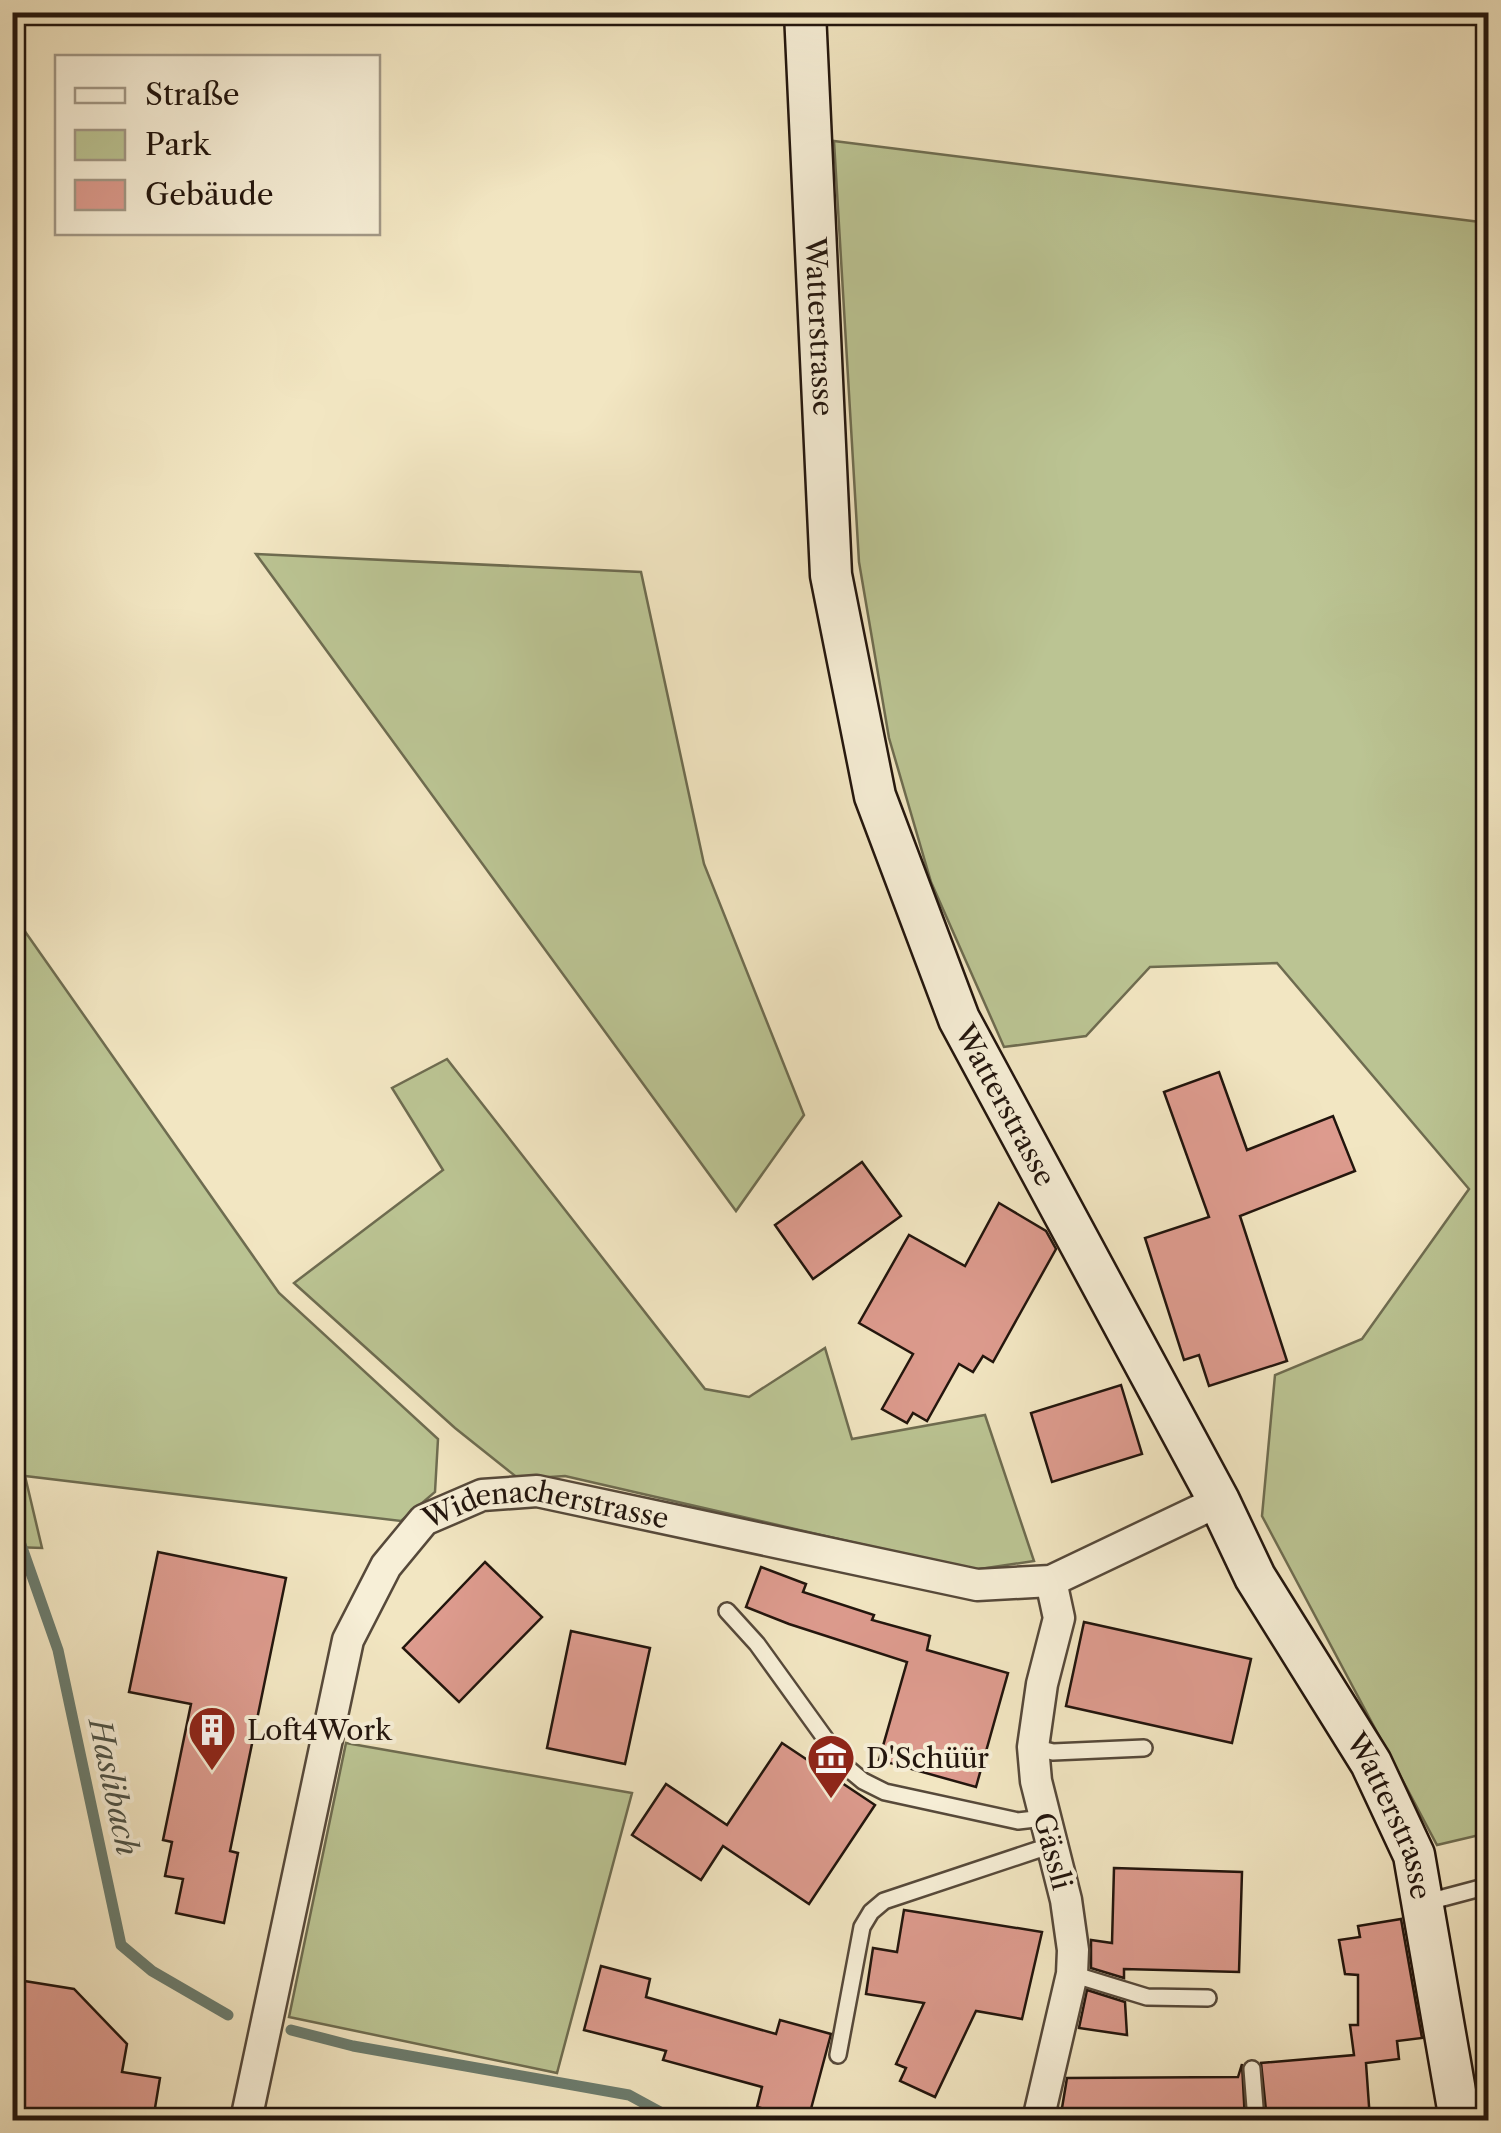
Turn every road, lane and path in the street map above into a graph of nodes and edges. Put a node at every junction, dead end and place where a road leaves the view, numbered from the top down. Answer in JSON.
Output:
{"nodes":[{"id":1,"x":805,"y":12,"type":"edge"},
{"id":2,"x":1219,"y":1502,"type":"junction"},
{"id":3,"x":1051,"y":1580,"type":"junction"},
{"id":4,"x":727,"y":1611,"type":"dead end"},
{"id":5,"x":1034,"y":1748,"type":"junction"},
{"id":6,"x":1144,"y":1748,"type":"dead end"},
{"id":7,"x":1048,"y":1832,"type":"junction"},
{"id":8,"x":1488,"y":1886,"type":"edge"},
{"id":9,"x":1424,"y":1903,"type":"junction"},
{"id":10,"x":1072,"y":1974,"type":"junction"},
{"id":11,"x":1208,"y":1998,"type":"dead end"},
{"id":12,"x":838,"y":2055,"type":"dead end"},
{"id":13,"x":1252,"y":2069,"type":"dead end"},
{"id":14,"x":246,"y":2120,"type":"edge"},
{"id":15,"x":1038,"y":2120,"type":"edge"},
{"id":16,"x":1256,"y":2120,"type":"edge"},
{"id":17,"x":1460,"y":2120,"type":"edge"}],
"edges":[{"from":1,"to":2,"type":"street","name":"Watterstrasse"},
{"from":2,"to":3,"type":"street","name":"Widenacherstrasse"},
{"from":2,"to":9,"type":"street","name":"Watterstrasse"},
{"from":3,"to":5,"type":"street","name":"Gässli"},
{"from":3,"to":14,"type":"street","name":"Widenacherstrasse"},
{"from":4,"to":7,"type":"lane"},
{"from":5,"to":6,"type":"lane"},
{"from":5,"to":7,"type":"street","name":"Gässli"},
{"from":7,"to":10,"type":"street","name":"Gässli"},
{"from":7,"to":12,"type":"lane"},
{"from":8,"to":9,"type":"lane"},
{"from":9,"to":17,"type":"street","name":"Watterstrasse"},
{"from":10,"to":11,"type":"lane"},
{"from":10,"to":15,"type":"street","name":"Gässli"},
{"from":13,"to":16,"type":"lane"}]}
